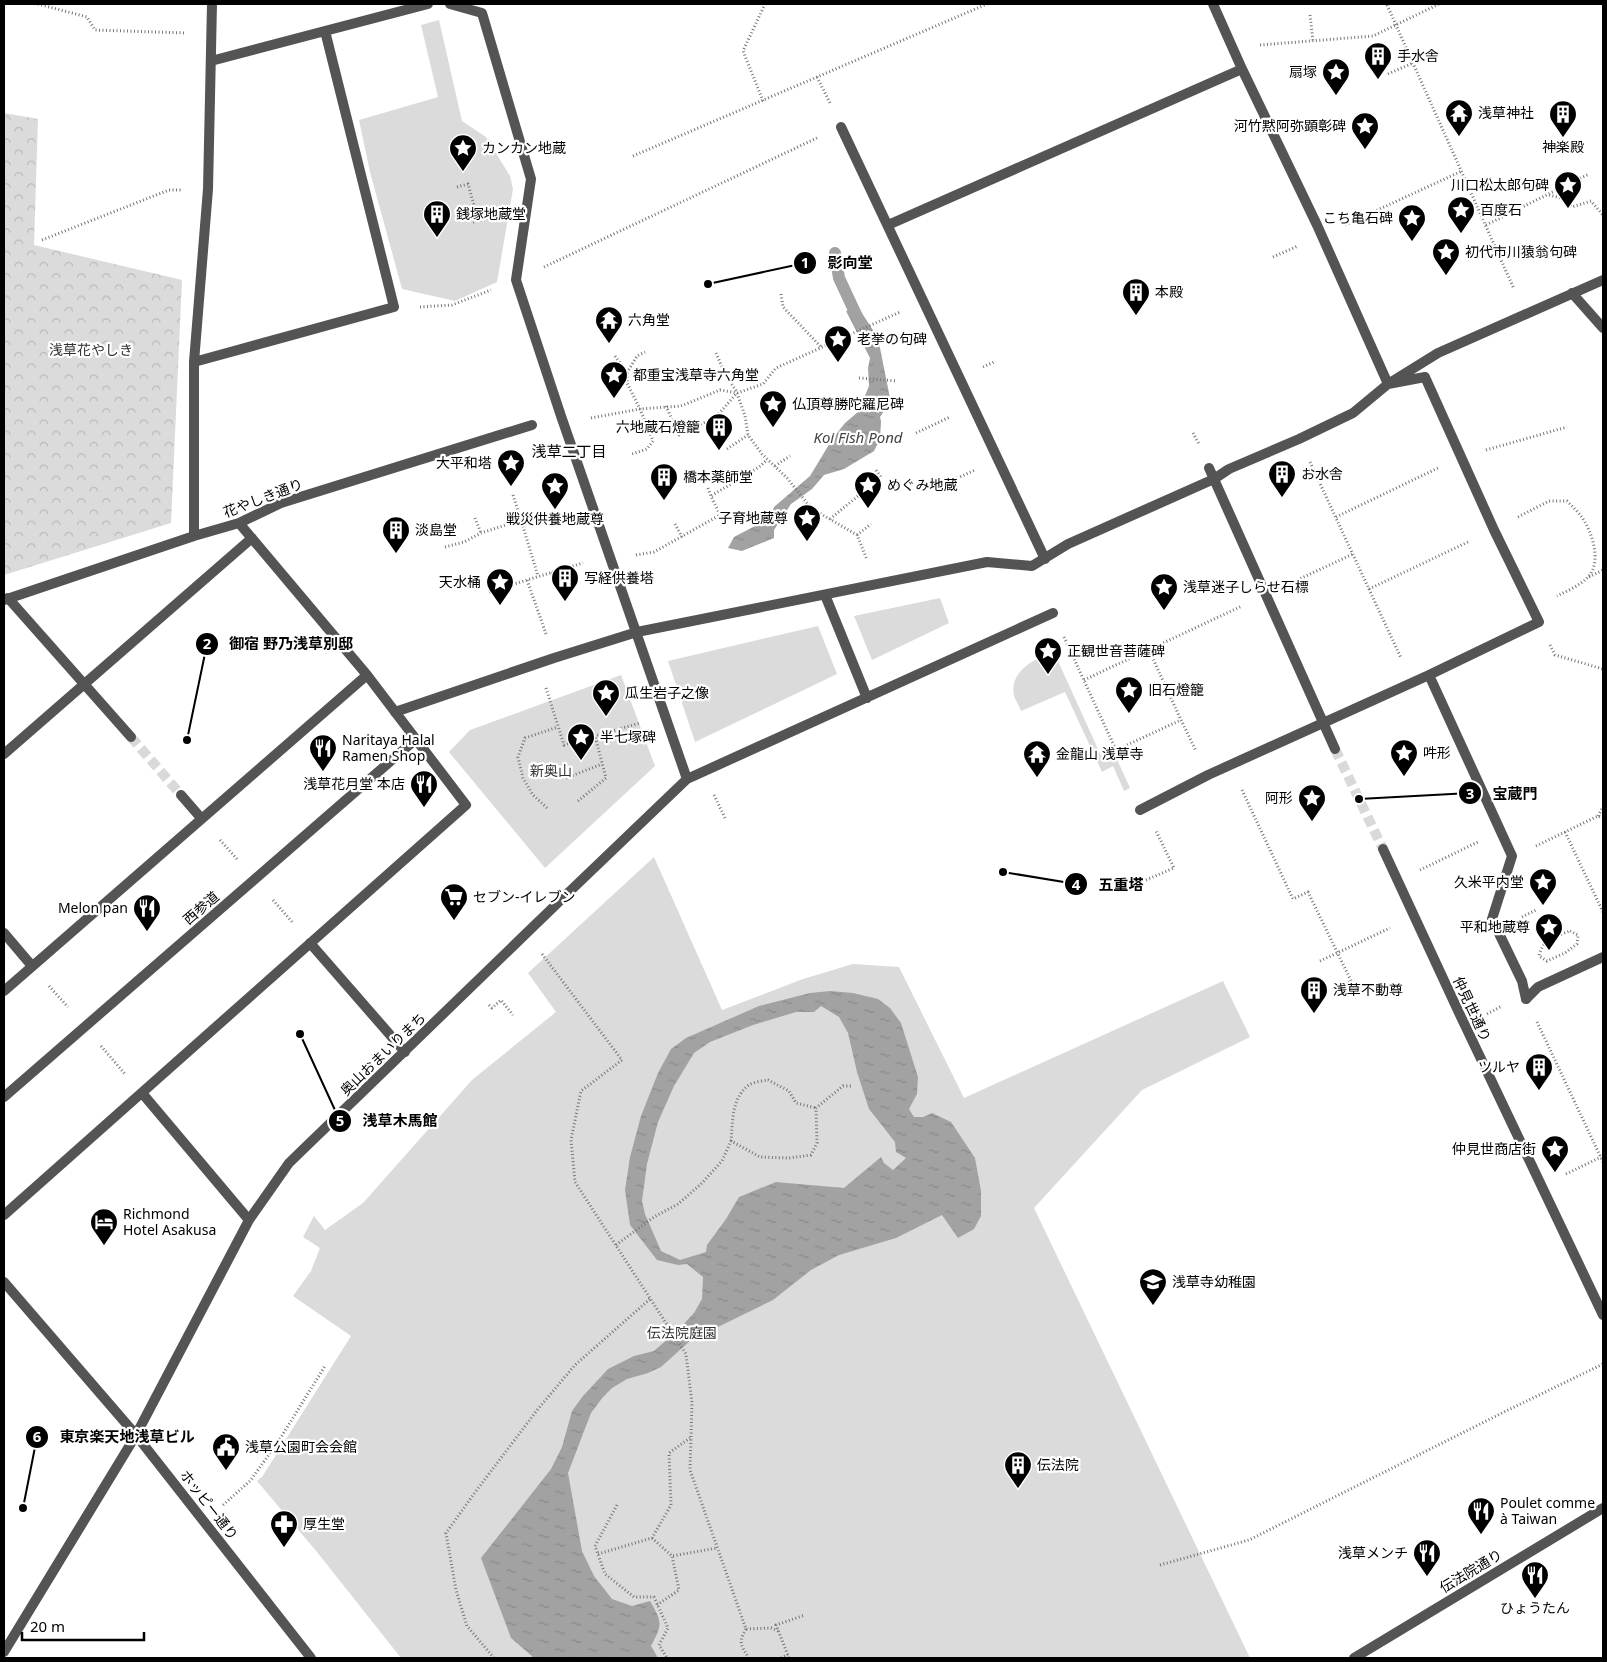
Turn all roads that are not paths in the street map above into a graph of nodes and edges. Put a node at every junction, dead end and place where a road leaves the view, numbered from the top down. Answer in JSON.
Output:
{"nodes":[{"id":1,"x":212,"y":4,"type":"edge"},
{"id":2,"x":428,"y":4,"type":"edge"},
{"id":3,"x":450,"y":4,"type":"edge"},
{"id":4,"x":1213,"y":4,"type":"edge"},
{"id":5,"x":325,"y":31,"type":"junction"},
{"id":6,"x":210,"y":60,"type":"junction"},
{"id":7,"x":1242,"y":69,"type":"junction"},
{"id":8,"x":842,"y":127,"type":"road end"},
{"id":9,"x":888,"y":225,"type":"junction"},
{"id":10,"x":1602,"y":280,"type":"edge"},
{"id":11,"x":1572,"y":294,"type":"junction"},
{"id":12,"x":1603,"y":328,"type":"edge"},
{"id":13,"x":194,"y":362,"type":"junction"},
{"id":14,"x":1388,"y":384,"type":"junction"},
{"id":15,"x":532,"y":425,"type":"dead end"},
{"id":16,"x":1209,"y":468,"type":"dead end"},
{"id":17,"x":1214,"y":479,"type":"junction"},
{"id":18,"x":239,"y":523,"type":"junction"},
{"id":19,"x":194,"y":536,"type":"junction"},
{"id":20,"x":252,"y":538,"type":"junction"},
{"id":21,"x":1046,"y":559,"type":"junction"},
{"id":22,"x":824,"y":595,"type":"junction"},
{"id":23,"x":6,"y":599,"type":"edge"},
{"id":24,"x":1053,"y":613,"type":"road end"},
{"id":25,"x":637,"y":632,"type":"junction"},
{"id":26,"x":367,"y":675,"type":"junction"},
{"id":27,"x":1429,"y":675,"type":"junction"},
{"id":28,"x":84,"y":683,"type":"junction"},
{"id":29,"x":867,"y":698,"type":"junction"},
{"id":30,"x":395,"y":712,"type":"junction"},
{"id":31,"x":1323,"y":722,"type":"junction"},
{"id":32,"x":131,"y":737,"type":"tunnel mouth"},
{"id":33,"x":416,"y":739,"type":"junction"},
{"id":34,"x":1335,"y":749,"type":"tunnel mouth"},
{"id":35,"x":4,"y":754,"type":"edge"},
{"id":36,"x":687,"y":779,"type":"junction"},
{"id":37,"x":181,"y":795,"type":"tunnel mouth"},
{"id":38,"x":1142,"y":809,"type":"road end"},
{"id":39,"x":202,"y":818,"type":"junction"},
{"id":40,"x":1383,"y":849,"type":"tunnel mouth"},
{"id":41,"x":4,"y":932,"type":"edge"},
{"id":42,"x":310,"y":943,"type":"junction"},
{"id":43,"x":1603,"y":957,"type":"edge"},
{"id":44,"x":32,"y":966,"type":"junction"},
{"id":45,"x":4,"y":991,"type":"edge"},
{"id":46,"x":405,"y":1052,"type":"junction"},
{"id":47,"x":142,"y":1093,"type":"junction"},
{"id":48,"x":4,"y":1097,"type":"edge"},
{"id":49,"x":4,"y":1215,"type":"edge"},
{"id":50,"x":249,"y":1220,"type":"junction"},
{"id":51,"x":4,"y":1282,"type":"edge"},
{"id":52,"x":1603,"y":1315,"type":"edge"},
{"id":53,"x":136,"y":1435,"type":"junction"},
{"id":54,"x":1603,"y":1508,"type":"edge"},
{"id":55,"x":4,"y":1652,"type":"edge"},
{"id":56,"x":311,"y":1658,"type":"edge"},
{"id":57,"x":1354,"y":1658,"type":"edge"}],
"edges":[{"from":1,"to":6,"type":"street"},
{"from":2,"to":5,"type":"street"},
{"from":3,"to":25,"type":"street"},
{"from":4,"to":7,"type":"street"},
{"from":5,"to":6,"type":"street"},
{"from":5,"to":13,"type":"street"},
{"from":6,"to":13,"type":"street"},
{"from":7,"to":9,"type":"street"},
{"from":7,"to":14,"type":"street"},
{"from":8,"to":9,"type":"street"},
{"from":9,"to":21,"type":"street"},
{"from":10,"to":11,"type":"street"},
{"from":11,"to":12,"type":"street"},
{"from":11,"to":14,"type":"street"},
{"from":13,"to":19,"type":"street"},
{"from":14,"to":17,"type":"street"},
{"from":14,"to":27,"type":"street"},
{"from":15,"to":18,"type":"street","name":"花やしき通り"},
{"from":16,"to":17,"type":"street"},
{"from":17,"to":21,"type":"street"},
{"from":17,"to":31,"type":"street"},
{"from":18,"to":19,"type":"street","name":"花やしき通り"},
{"from":18,"to":20,"type":"street"},
{"from":19,"to":23,"type":"street","name":"花やしき通り"},
{"from":20,"to":26,"type":"street"},
{"from":20,"to":28,"type":"street"},
{"from":21,"to":22,"type":"street"},
{"from":22,"to":25,"type":"street"},
{"from":22,"to":29,"type":"street"},
{"from":23,"to":28,"type":"street"},
{"from":24,"to":29,"type":"street","name":"奥山おまいりまち"},
{"from":25,"to":30,"type":"street"},
{"from":25,"to":36,"type":"street"},
{"from":26,"to":30,"type":"street"},
{"from":26,"to":39,"type":"street"},
{"from":27,"to":31,"type":"street"},
{"from":27,"to":43,"type":"street"},
{"from":28,"to":32,"type":"street"},
{"from":28,"to":35,"type":"street"},
{"from":29,"to":36,"type":"street","name":"奥山おまいりまち"},
{"from":30,"to":33,"type":"street"},
{"from":31,"to":34,"type":"street"},
{"from":31,"to":38,"type":"street"},
{"from":33,"to":42,"type":"street"},
{"from":33,"to":48,"type":"street","name":"西参道"},
{"from":36,"to":46,"type":"street","name":"奥山おまいりまち"},
{"from":37,"to":39,"type":"street"},
{"from":39,"to":44,"type":"street"},
{"from":40,"to":52,"type":"street","name":"仲見世通り"},
{"from":41,"to":44,"type":"street"},
{"from":42,"to":46,"type":"street"},
{"from":42,"to":47,"type":"street"},
{"from":44,"to":45,"type":"street"},
{"from":46,"to":50,"type":"street","name":"奥山おまいりまち"},
{"from":47,"to":49,"type":"street"},
{"from":47,"to":50,"type":"street"},
{"from":50,"to":53,"type":"street","name":"奥山おまいりまち"},
{"from":51,"to":53,"type":"street","name":"ホッピー通り"},
{"from":53,"to":55,"type":"street","name":"奥山おまいりまち"},
{"from":53,"to":56,"type":"street","name":"ホッピー通り"},
{"from":54,"to":57,"type":"street","name":"伝法院通り"}]}
